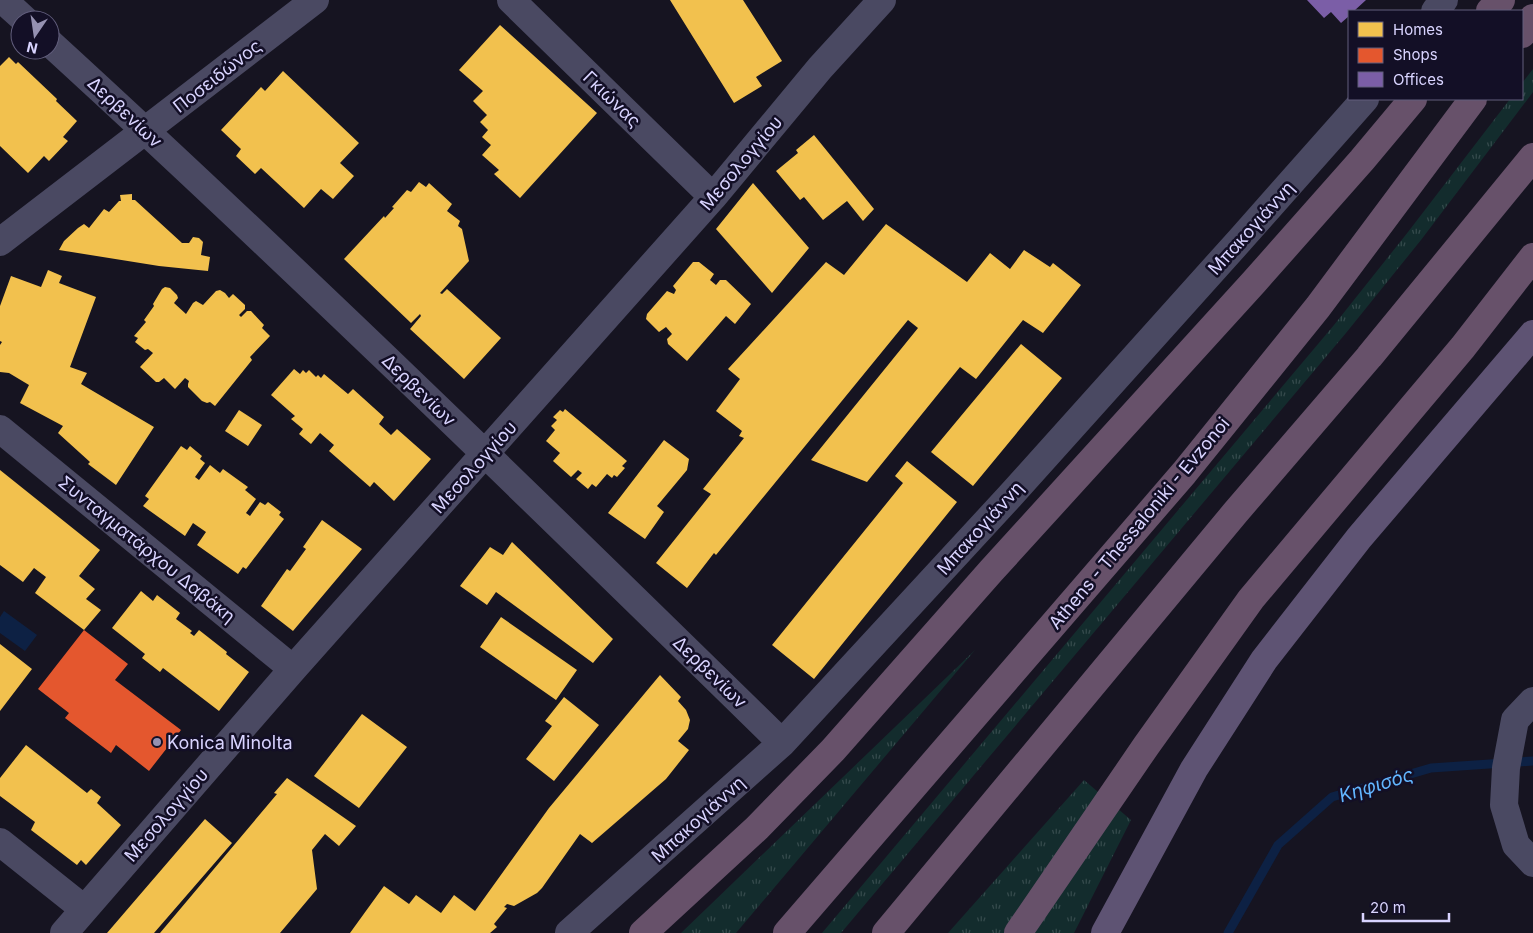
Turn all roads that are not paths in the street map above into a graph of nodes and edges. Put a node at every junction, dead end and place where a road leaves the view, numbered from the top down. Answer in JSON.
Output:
{"nodes":[{"id":1,"x":3,"y":0,"type":"edge"},
{"id":2,"x":315,"y":0,"type":"edge"},
{"id":3,"x":511,"y":0,"type":"edge"},
{"id":4,"x":882,"y":0,"type":"edge"},
{"id":5,"x":1444,"y":0,"type":"edge"},
{"id":6,"x":1501,"y":0,"type":"edge"},
{"id":7,"x":14,"y":10,"type":"edge"},
{"id":8,"x":1436,"y":10,"type":"edge"},
{"id":9,"x":1491,"y":10,"type":"edge"},
{"id":10,"x":1533,"y":18,"type":"edge"},
{"id":11,"x":1523,"y":33,"type":"edge"},
{"id":12,"x":60,"y":52,"type":"edge"},
{"id":13,"x":1363,"y":100,"type":"edge"},
{"id":14,"x":1412,"y":100,"type":"edge"},
{"id":15,"x":1472,"y":100,"type":"edge"},
{"id":16,"x":146,"y":130,"type":"junction"},
{"id":17,"x":1533,"y":157,"type":"edge"},
{"id":18,"x":713,"y":197,"type":"junction"},
{"id":19,"x":0,"y":242,"type":"edge"},
{"id":20,"x":1533,"y":257,"type":"edge"},
{"id":21,"x":1533,"y":334,"type":"edge"},
{"id":22,"x":0,"y":429,"type":"edge"},
{"id":23,"x":486,"y":454,"type":"junction"},
{"id":24,"x":293,"y":669,"type":"junction"},
{"id":25,"x":1524,"y":710,"type":"edge"},
{"id":26,"x":782,"y":743,"type":"junction"},
{"id":27,"x":0,"y":842,"type":"edge"},
{"id":28,"x":1533,"y":863,"type":"edge"},
{"id":29,"x":943,"y":864,"type":"junction"},
{"id":30,"x":84,"y":909,"type":"junction"},
{"id":31,"x":64,"y":933,"type":"edge"},
{"id":32,"x":569,"y":933,"type":"edge"},
{"id":33,"x":643,"y":933,"type":"edge"},
{"id":34,"x":787,"y":933,"type":"edge"},
{"id":35,"x":886,"y":933,"type":"edge"},
{"id":36,"x":907,"y":933,"type":"edge"},
{"id":37,"x":1018,"y":933,"type":"edge"},
{"id":38,"x":1105,"y":933,"type":"edge"}],
"edges":[{"from":1,"to":7,"type":"street"},
{"from":2,"to":16,"type":"street","name":"Ποσειδώνος"},
{"from":3,"to":18,"type":"street","name":"Γκιώνας"},
{"from":4,"to":18,"type":"street","name":"Μεσολογγίου"},
{"from":5,"to":8,"type":"street"},
{"from":6,"to":9,"type":"highway"},
{"from":10,"to":11,"type":"highway"},
{"from":12,"to":16,"type":"street","name":"Δερβενίων"},
{"from":13,"to":26,"type":"street","name":"Μπακογιάννη"},
{"from":14,"to":33,"type":"highway"},
{"from":15,"to":34,"type":"highway","name":"Athens - Thessaloniki - Evzonoi"},
{"from":16,"to":19,"type":"street","name":"Ποσειδώνος"},
{"from":16,"to":23,"type":"street","name":"Δερβενίων"},
{"from":17,"to":29,"type":"highway"},
{"from":18,"to":23,"type":"street","name":"Μεσολογγίου"},
{"from":20,"to":37,"type":"highway"},
{"from":21,"to":38,"type":"main road"},
{"from":22,"to":24,"type":"street","name":"Συνταγματάρχου Δαβάκη"},
{"from":23,"to":24,"type":"street","name":"Μεσολογγίου"},
{"from":23,"to":26,"type":"street","name":"Δερβενίων"},
{"from":24,"to":30,"type":"street","name":"Μεσολογγίου"},
{"from":25,"to":28,"type":"street"},
{"from":26,"to":32,"type":"street","name":"Μπακογιάννη"},
{"from":27,"to":30,"type":"street"},
{"from":29,"to":35,"type":"highway"},
{"from":29,"to":36,"type":"highway"},
{"from":30,"to":31,"type":"street","name":"Μεσολογγίου"}]}
